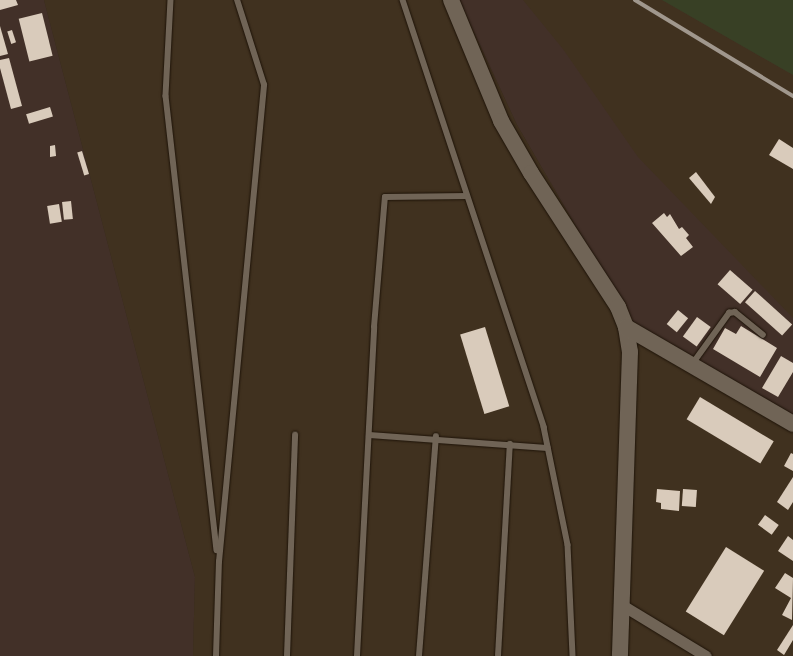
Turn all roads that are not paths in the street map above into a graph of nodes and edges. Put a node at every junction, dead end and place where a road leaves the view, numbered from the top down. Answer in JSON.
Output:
{"nodes":[{"id":1,"x":171,"y":0,"type":"edge"},
{"id":2,"x":237,"y":0,"type":"edge"},
{"id":3,"x":403,"y":0,"type":"edge"},
{"id":4,"x":451,"y":0,"type":"edge"},
{"id":5,"x":467,"y":196,"type":"junction"},
{"id":6,"x":626,"y":327,"type":"junction"},
{"id":7,"x":763,"y":335,"type":"dead end"},
{"id":8,"x":692,"y":365,"type":"junction"},
{"id":9,"x":793,"y":424,"type":"edge"},
{"id":10,"x":295,"y":435,"type":"dead end"},
{"id":11,"x":369,"y":435,"type":"junction"},
{"id":12,"x":436,"y":437,"type":"junction"},
{"id":13,"x":510,"y":444,"type":"junction"},
{"id":14,"x":548,"y":448,"type":"junction"},
{"id":15,"x":219,"y":562,"type":"junction"},
{"id":16,"x":622,"y":606,"type":"junction"},
{"id":17,"x":216,"y":656,"type":"edge"},
{"id":18,"x":287,"y":656,"type":"edge"},
{"id":19,"x":357,"y":656,"type":"edge"},
{"id":20,"x":419,"y":656,"type":"edge"},
{"id":21,"x":498,"y":656,"type":"edge"},
{"id":22,"x":573,"y":656,"type":"edge"},
{"id":23,"x":620,"y":656,"type":"edge"},
{"id":24,"x":706,"y":656,"type":"edge"}],
"edges":[{"from":1,"to":15,"type":"lane"},
{"from":2,"to":15,"type":"lane"},
{"from":3,"to":5,"type":"lane"},
{"from":4,"to":6,"type":"main road"},
{"from":5,"to":11,"type":"lane"},
{"from":5,"to":14,"type":"lane"},
{"from":6,"to":8,"type":"main road"},
{"from":6,"to":16,"type":"main road"},
{"from":7,"to":8,"type":"lane"},
{"from":8,"to":9,"type":"main road"},
{"from":10,"to":18,"type":"lane"},
{"from":11,"to":12,"type":"lane"},
{"from":11,"to":19,"type":"lane"},
{"from":12,"to":13,"type":"lane"},
{"from":12,"to":20,"type":"lane"},
{"from":13,"to":14,"type":"lane"},
{"from":13,"to":21,"type":"lane"},
{"from":14,"to":22,"type":"lane"},
{"from":15,"to":17,"type":"lane"},
{"from":16,"to":23,"type":"main road"},
{"from":16,"to":24,"type":"street"}]}
